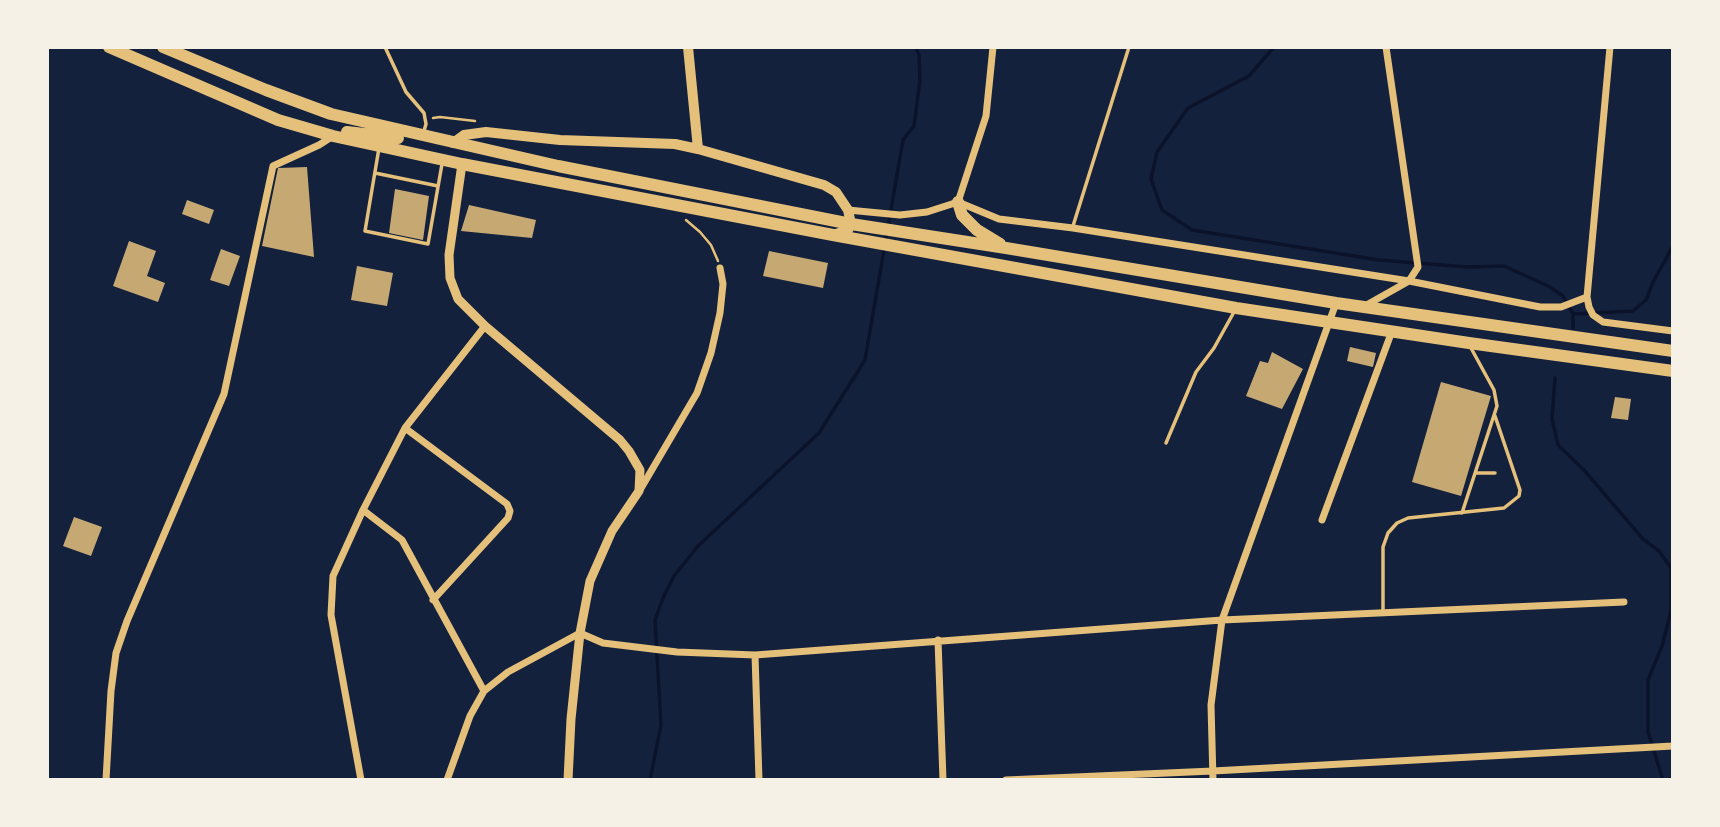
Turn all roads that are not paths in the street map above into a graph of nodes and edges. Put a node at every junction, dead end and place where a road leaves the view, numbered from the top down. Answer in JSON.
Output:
{"nodes":[{"id":1,"x":108,"y":47,"type":"edge"},
{"id":2,"x":163,"y":47,"type":"edge"},
{"id":3,"x":385,"y":47,"type":"edge"},
{"id":4,"x":688,"y":47,"type":"edge"},
{"id":5,"x":993,"y":47,"type":"edge"},
{"id":6,"x":1129,"y":47,"type":"edge"},
{"id":7,"x":1386,"y":47,"type":"edge"},
{"id":8,"x":1610,"y":47,"type":"edge"},
{"id":9,"x":291,"y":124,"type":"junction"},
{"id":10,"x":333,"y":136,"type":"junction"},
{"id":11,"x":421,"y":136,"type":"junction"},
{"id":12,"x":437,"y":139,"type":"junction"},
{"id":13,"x":453,"y":143,"type":"junction"},
{"id":14,"x":379,"y":146,"type":"junction"},
{"id":15,"x":698,"y":149,"type":"junction"},
{"id":16,"x":527,"y":159,"type":"junction"},
{"id":17,"x":443,"y":160,"type":"junction"},
{"id":18,"x":462,"y":164,"type":"junction"},
{"id":19,"x":374,"y":173,"type":"junction"},
{"id":20,"x":439,"y":187,"type":"junction"},
{"id":21,"x":958,"y":202,"type":"junction"},
{"id":22,"x":848,"y":210,"type":"junction"},
{"id":23,"x":851,"y":224,"type":"junction"},
{"id":24,"x":1073,"y":228,"type":"junction"},
{"id":25,"x":833,"y":235,"type":"junction"},
{"id":26,"x":1006,"y":248,"type":"junction"},
{"id":27,"x":720,"y":268,"type":"road end"},
{"id":28,"x":1409,"y":281,"type":"junction"},
{"id":29,"x":1587,"y":297,"type":"junction"},
{"id":30,"x":1336,"y":303,"type":"junction"},
{"id":31,"x":1363,"y":307,"type":"junction"},
{"id":32,"x":1236,"y":308,"type":"junction"},
{"id":33,"x":1328,"y":322,"type":"junction"},
{"id":34,"x":485,"y":326,"type":"junction"},
{"id":35,"x":1392,"y":331,"type":"junction"},
{"id":36,"x":1673,"y":331,"type":"edge"},
{"id":37,"x":1469,"y":343,"type":"junction"},
{"id":38,"x":1673,"y":351,"type":"edge"},
{"id":39,"x":1673,"y":371,"type":"edge"},
{"id":40,"x":1495,"y":416,"type":"junction"},
{"id":41,"x":405,"y":428,"type":"junction"},
{"id":42,"x":1166,"y":443,"type":"dead end"},
{"id":43,"x":1477,"y":473,"type":"junction"},
{"id":44,"x":1494,"y":473,"type":"dead end"},
{"id":45,"x":639,"y":491,"type":"junction"},
{"id":46,"x":363,"y":510,"type":"junction"},
{"id":47,"x":1462,"y":513,"type":"junction"},
{"id":48,"x":1322,"y":520,"type":"dead end"},
{"id":49,"x":433,"y":600,"type":"junction"},
{"id":50,"x":1624,"y":602,"type":"dead end"},
{"id":51,"x":1384,"y":612,"type":"junction"},
{"id":52,"x":1222,"y":620,"type":"junction"},
{"id":53,"x":580,"y":633,"type":"junction"},
{"id":54,"x":938,"y":640,"type":"junction"},
{"id":55,"x":755,"y":655,"type":"junction"},
{"id":56,"x":484,"y":691,"type":"junction"},
{"id":57,"x":1669,"y":746,"type":"edge"},
{"id":58,"x":1213,"y":776,"type":"edge"},
{"id":59,"x":106,"y":780,"type":"edge"},
{"id":60,"x":361,"y":780,"type":"edge"},
{"id":61,"x":447,"y":780,"type":"edge"},
{"id":62,"x":568,"y":780,"type":"edge"},
{"id":63,"x":759,"y":780,"type":"edge"},
{"id":64,"x":943,"y":780,"type":"edge"},
{"id":65,"x":1006,"y":780,"type":"edge"}],
"edges":[{"from":1,"to":9,"type":"highway"},
{"from":2,"to":11,"type":"highway"},
{"from":3,"to":11,"type":"lane"},
{"from":4,"to":15,"type":"main road"},
{"from":5,"to":21,"type":"street"},
{"from":6,"to":24,"type":"lane"},
{"from":7,"to":28,"type":"street"},
{"from":8,"to":29,"type":"street"},
{"from":9,"to":10,"type":"highway"},
{"from":9,"to":11,"type":"highway"},
{"from":10,"to":14,"type":"highway"},
{"from":10,"to":59,"type":"street"},
{"from":11,"to":12,"type":"highway"},
{"from":12,"to":13,"type":"highway"},
{"from":12,"to":18,"type":"highway"},
{"from":13,"to":15,"type":"main road"},
{"from":13,"to":16,"type":"highway"},
{"from":14,"to":17,"type":"highway"},
{"from":14,"to":19,"type":"lane"},
{"from":15,"to":22,"type":"main road"},
{"from":16,"to":18,"type":"highway"},
{"from":16,"to":23,"type":"highway"},
{"from":17,"to":18,"type":"highway"},
{"from":17,"to":20,"type":"lane"},
{"from":18,"to":25,"type":"highway"},
{"from":18,"to":34,"type":"street"},
{"from":19,"to":20,"type":"lane"},
{"from":19,"to":20,"type":"lane"},
{"from":21,"to":22,"type":"street"},
{"from":21,"to":24,"type":"street"},
{"from":21,"to":26,"type":"highway"},
{"from":22,"to":23,"type":"main road"},
{"from":23,"to":25,"type":"main road"},
{"from":23,"to":26,"type":"highway"},
{"from":24,"to":28,"type":"street"},
{"from":25,"to":32,"type":"highway"},
{"from":26,"to":30,"type":"highway"},
{"from":27,"to":45,"type":"street"},
{"from":28,"to":29,"type":"street"},
{"from":28,"to":31,"type":"street"},
{"from":29,"to":36,"type":"street"},
{"from":30,"to":31,"type":"highway"},
{"from":30,"to":33,"type":"street"},
{"from":31,"to":38,"type":"highway"},
{"from":32,"to":33,"type":"highway"},
{"from":32,"to":42,"type":"lane"},
{"from":33,"to":35,"type":"highway"},
{"from":33,"to":52,"type":"street"},
{"from":34,"to":41,"type":"street"},
{"from":34,"to":45,"type":"street"},
{"from":35,"to":37,"type":"highway"},
{"from":35,"to":48,"type":"street"},
{"from":37,"to":39,"type":"highway"},
{"from":37,"to":40,"type":"lane"},
{"from":40,"to":43,"type":"lane"},
{"from":40,"to":47,"type":"lane"},
{"from":41,"to":46,"type":"street"},
{"from":41,"to":49,"type":"street"},
{"from":43,"to":44,"type":"lane"},
{"from":43,"to":47,"type":"lane"},
{"from":45,"to":53,"type":"street"},
{"from":46,"to":49,"type":"street"},
{"from":46,"to":60,"type":"street"},
{"from":47,"to":51,"type":"lane"},
{"from":49,"to":56,"type":"street"},
{"from":50,"to":51,"type":"street"},
{"from":51,"to":52,"type":"street"},
{"from":52,"to":54,"type":"street"},
{"from":52,"to":58,"type":"street"},
{"from":53,"to":55,"type":"street"},
{"from":53,"to":56,"type":"street"},
{"from":53,"to":62,"type":"street"},
{"from":54,"to":55,"type":"street"},
{"from":54,"to":64,"type":"street"},
{"from":55,"to":63,"type":"street"},
{"from":56,"to":61,"type":"street"},
{"from":57,"to":58,"type":"street"},
{"from":58,"to":65,"type":"street"}]}
